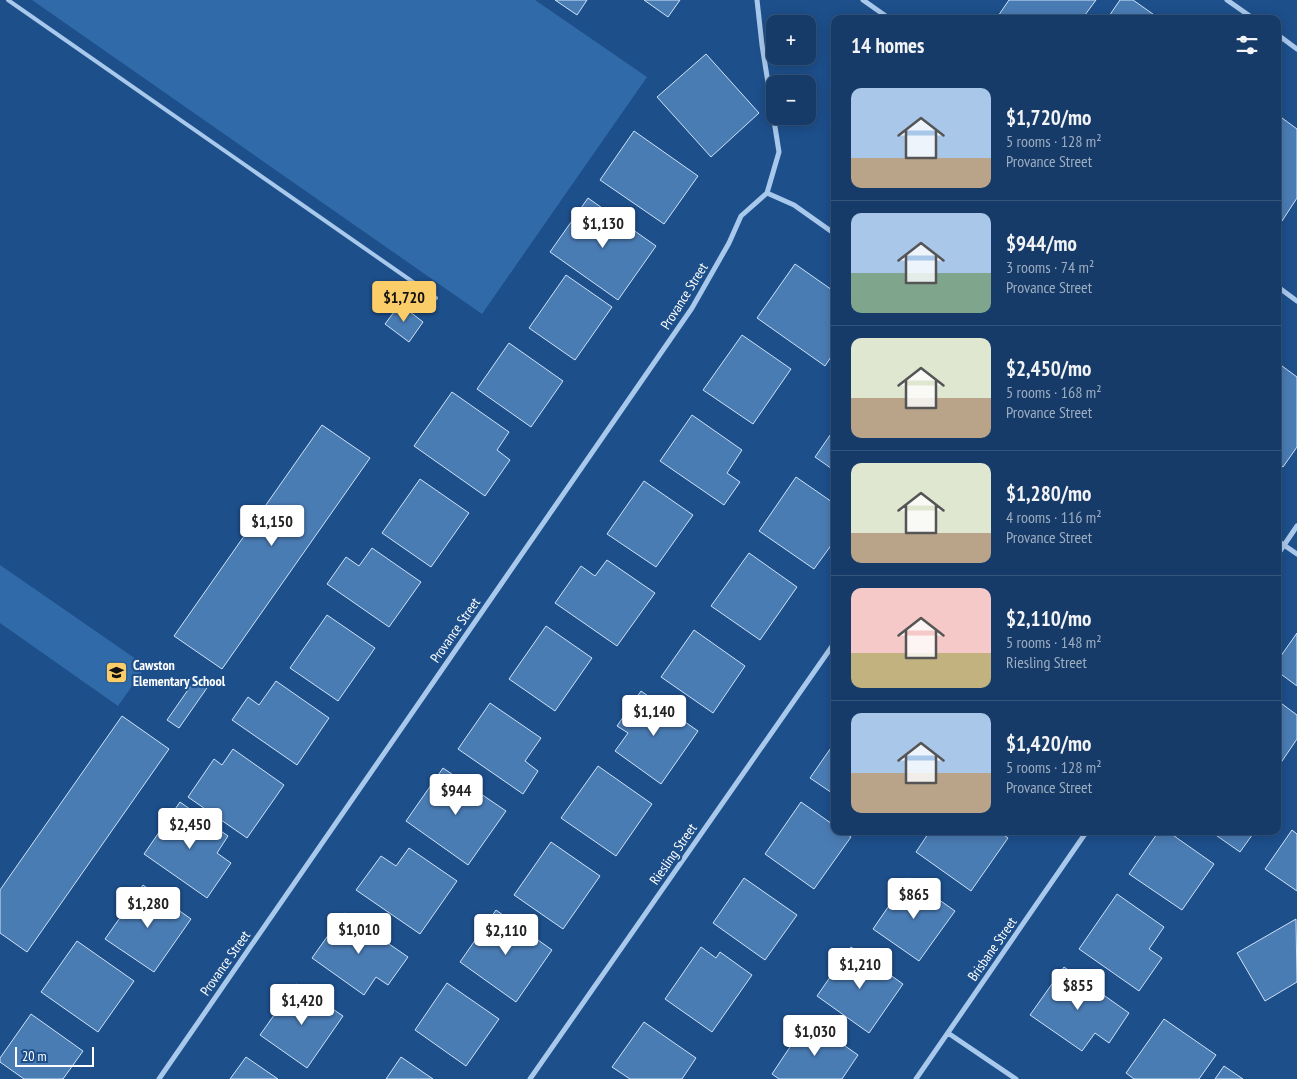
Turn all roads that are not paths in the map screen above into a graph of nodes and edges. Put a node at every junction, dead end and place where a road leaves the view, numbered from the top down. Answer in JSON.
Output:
{"nodes":[{"id":1,"x":8,"y":0,"type":"edge"},
{"id":2,"x":757,"y":0,"type":"edge"},
{"id":3,"x":863,"y":0,"type":"edge"},
{"id":4,"x":1227,"y":0,"type":"edge"},
{"id":5,"x":884,"y":15,"type":"edge"},
{"id":6,"x":1248,"y":15,"type":"edge"},
{"id":7,"x":1281,"y":37,"type":"edge"},
{"id":8,"x":1297,"y":49,"type":"edge"},
{"id":9,"x":767,"y":193,"type":"junction"},
{"id":10,"x":831,"y":231,"type":"edge"},
{"id":11,"x":1281,"y":289,"type":"edge"},
{"id":12,"x":436,"y":298,"type":"dead end"},
{"id":13,"x":1297,"y":300,"type":"edge"},
{"id":14,"x":1297,"y":526,"type":"edge"},
{"id":15,"x":1281,"y":544,"type":"edge"},
{"id":16,"x":1284,"y":546,"type":"junction"},
{"id":17,"x":1281,"y":550,"type":"edge"},
{"id":18,"x":1297,"y":554,"type":"edge"},
{"id":19,"x":831,"y":648,"type":"edge"},
{"id":20,"x":1084,"y":835,"type":"edge"},
{"id":21,"x":948,"y":1032,"type":"junction"},
{"id":22,"x":159,"y":1079,"type":"edge"},
{"id":23,"x":530,"y":1079,"type":"edge"},
{"id":24,"x":916,"y":1079,"type":"edge"},
{"id":25,"x":1016,"y":1079,"type":"edge"}],
"edges":[{"from":1,"to":12,"type":"lane"},
{"from":2,"to":9,"type":"street"},
{"from":3,"to":5,"type":"street"},
{"from":4,"to":6,"type":"street"},
{"from":7,"to":8,"type":"street"},
{"from":9,"to":10,"type":"street"},
{"from":9,"to":22,"type":"street","name":"Provance Street"},
{"from":11,"to":13,"type":"street"},
{"from":14,"to":16,"type":"street"},
{"from":15,"to":16,"type":"street"},
{"from":16,"to":17,"type":"street"},
{"from":16,"to":18,"type":"street"},
{"from":19,"to":23,"type":"street","name":"Riesling Street"},
{"from":20,"to":21,"type":"street","name":"Brisbane Street"},
{"from":21,"to":24,"type":"street","name":"Brisbane Street"},
{"from":21,"to":25,"type":"street"}]}
